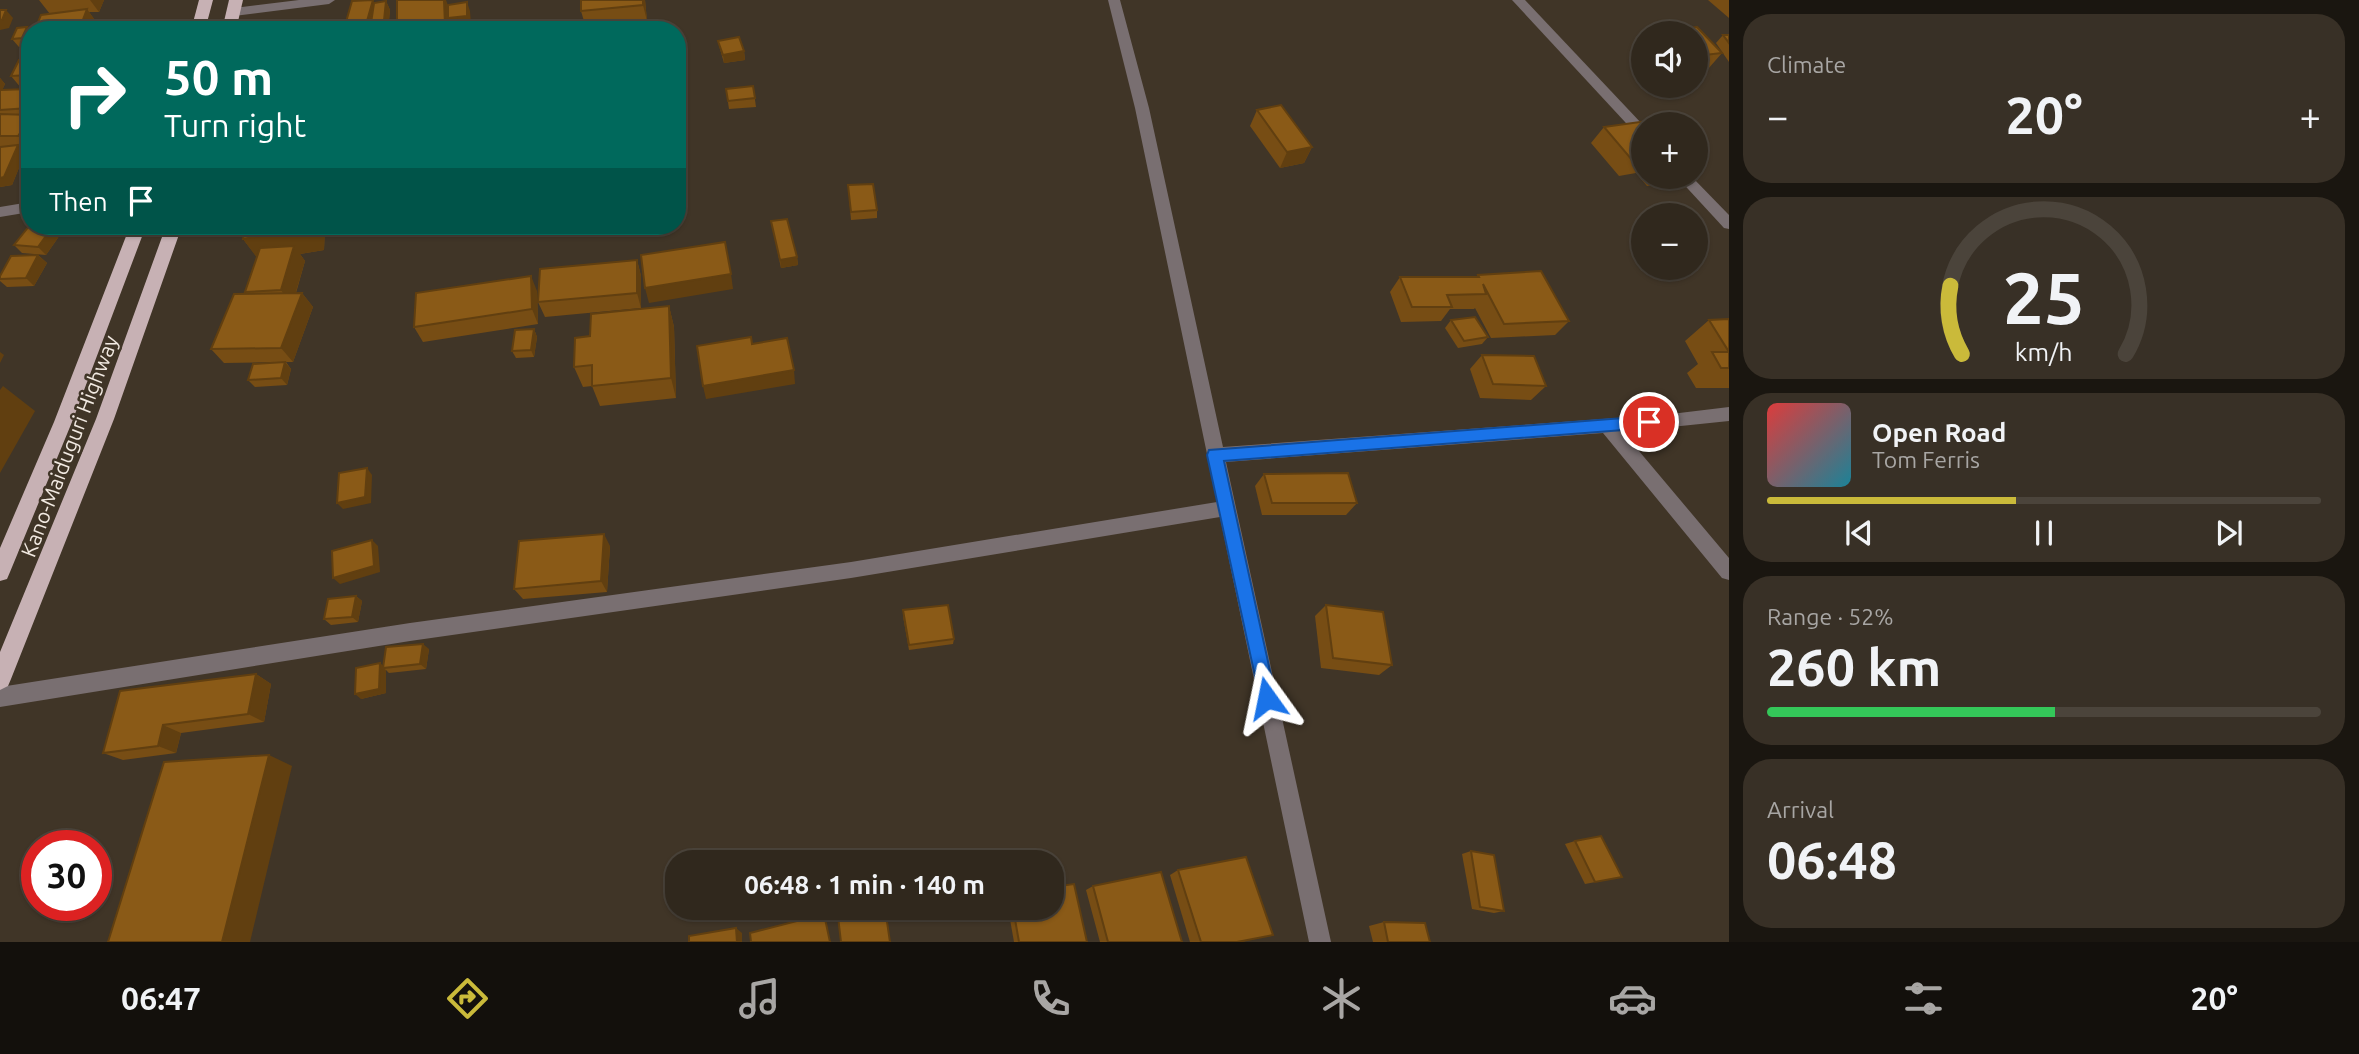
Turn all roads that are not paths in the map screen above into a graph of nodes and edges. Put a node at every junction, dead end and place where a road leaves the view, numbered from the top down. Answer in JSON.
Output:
{"nodes":[{"id":1,"x":206,"y":0,"type":"edge"},
{"id":2,"x":329,"y":0,"type":"edge"},
{"id":3,"x":1114,"y":0,"type":"edge"},
{"id":4,"x":1518,"y":0,"type":"edge"},
{"id":5,"x":235,"y":6,"type":"edge"},
{"id":6,"x":200,"y":21,"type":"edge"},
{"id":7,"x":1631,"y":120,"type":"edge"},
{"id":8,"x":1695,"y":189,"type":"edge"},
{"id":9,"x":21,"y":208,"type":"edge"},
{"id":10,"x":0,"y":212,"type":"edge"},
{"id":11,"x":1729,"y":224,"type":"edge"},
{"id":12,"x":135,"y":235,"type":"edge"},
{"id":13,"x":171,"y":235,"type":"edge"},
{"id":14,"x":1729,"y":414,"type":"edge"},
{"id":15,"x":1606,"y":424,"type":"junction"},
{"id":16,"x":1215,"y":455,"type":"junction"},
{"id":17,"x":1226,"y":508,"type":"junction"},
{"id":18,"x":0,"y":572,"type":"edge"},
{"id":19,"x":1729,"y":572,"type":"edge"},
{"id":20,"x":0,"y":679,"type":"edge"},
{"id":21,"x":0,"y":697,"type":"edge"},
{"id":22,"x":1320,"y":942,"type":"edge"}],
"edges":[{"from":1,"to":6,"type":"highway"},
{"from":2,"to":5,"type":"street"},
{"from":3,"to":16,"type":"street"},
{"from":4,"to":7,"type":"street"},
{"from":8,"to":11,"type":"street"},
{"from":9,"to":10,"type":"lane"},
{"from":12,"to":18,"type":"highway","name":"Kano-Maiduguri Highway"},
{"from":13,"to":20,"type":"highway","name":"Kano-Maiduguri Highway"},
{"from":14,"to":15,"type":"street"},
{"from":15,"to":16,"type":"street"},
{"from":15,"to":19,"type":"street"},
{"from":16,"to":17,"type":"street"},
{"from":17,"to":21,"type":"street"},
{"from":17,"to":22,"type":"street"}]}
